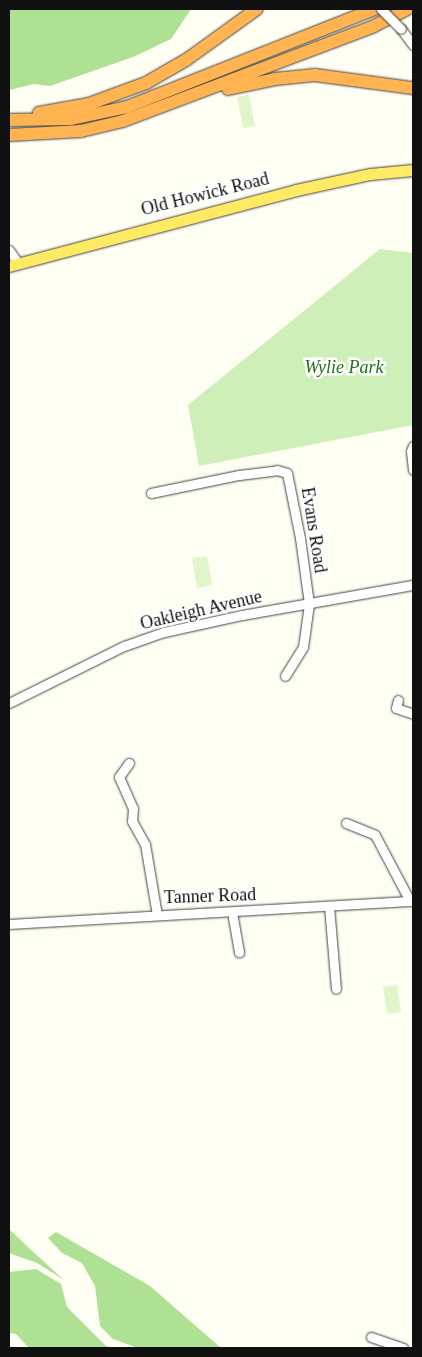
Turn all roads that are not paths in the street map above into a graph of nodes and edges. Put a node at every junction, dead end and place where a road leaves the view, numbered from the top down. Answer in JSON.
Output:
{"nodes":[{"id":1,"x":257,"y":9,"type":"edge"},
{"id":2,"x":375,"y":9,"type":"edge"},
{"id":3,"x":381,"y":9,"type":"edge"},
{"id":4,"x":408,"y":9,"type":"edge"},
{"id":5,"x":401,"y":29,"type":"junction"},
{"id":6,"x":413,"y":37,"type":"edge"},
{"id":7,"x":413,"y":45,"type":"edge"},
{"id":8,"x":413,"y":88,"type":"edge"},
{"id":9,"x":146,"y":113,"type":"junction"},
{"id":10,"x":9,"y":114,"type":"edge"},
{"id":11,"x":9,"y":120,"type":"edge"},
{"id":12,"x":9,"y":135,"type":"edge"},
{"id":13,"x":413,"y":170,"type":"edge"},
{"id":14,"x":9,"y":250,"type":"edge"},
{"id":15,"x":14,"y":264,"type":"edge"},
{"id":16,"x":413,"y":446,"type":"edge"},
{"id":17,"x":413,"y":470,"type":"edge"},
{"id":18,"x":151,"y":493,"type":"dead end"},
{"id":19,"x":413,"y":585,"type":"edge"},
{"id":20,"x":308,"y":604,"type":"junction"},
{"id":21,"x":285,"y":676,"type":"dead end"},
{"id":22,"x":398,"y":700,"type":"dead end"},
{"id":23,"x":9,"y":703,"type":"edge"},
{"id":24,"x":413,"y":714,"type":"edge"},
{"id":25,"x":129,"y":764,"type":"dead end"},
{"id":26,"x":346,"y":823,"type":"dead end"},
{"id":27,"x":412,"y":901,"type":"edge"},
{"id":28,"x":329,"y":906,"type":"junction"},
{"id":29,"x":232,"y":912,"type":"junction"},
{"id":30,"x":157,"y":915,"type":"junction"},
{"id":31,"x":9,"y":924,"type":"edge"},
{"id":32,"x":240,"y":952,"type":"dead end"},
{"id":33,"x":336,"y":989,"type":"dead end"},
{"id":34,"x":371,"y":1337,"type":"dead end"},
{"id":35,"x":403,"y":1348,"type":"edge"}],
"edges":[{"from":1,"to":10,"type":"highway"},
{"from":2,"to":11,"type":"highway"},
{"from":3,"to":5,"type":"street","bridge":true},
{"from":4,"to":9,"type":"highway"},
{"from":5,"to":6,"type":"street"},
{"from":5,"to":7,"type":"street"},
{"from":8,"to":9,"type":"highway"},
{"from":9,"to":12,"type":"highway"},
{"from":13,"to":15,"type":"main road","name":"Old Howick Road"},
{"from":14,"to":15,"type":"street"},
{"from":16,"to":17,"type":"street"},
{"from":18,"to":20,"type":"street","name":"Evans Road"},
{"from":19,"to":20,"type":"street","name":"Oakleigh Avenue"},
{"from":20,"to":21,"type":"street","name":"Evans Road"},
{"from":20,"to":23,"type":"street","name":"Oakleigh Avenue"},
{"from":22,"to":24,"type":"street"},
{"from":25,"to":30,"type":"street"},
{"from":26,"to":27,"type":"street"},
{"from":27,"to":28,"type":"street","name":"Tanner Road"},
{"from":28,"to":29,"type":"street","name":"Tanner Road"},
{"from":28,"to":33,"type":"street"},
{"from":29,"to":30,"type":"street","name":"Tanner Road"},
{"from":29,"to":32,"type":"street"},
{"from":30,"to":31,"type":"street","name":"Tanner Road"},
{"from":34,"to":35,"type":"street"}]}
